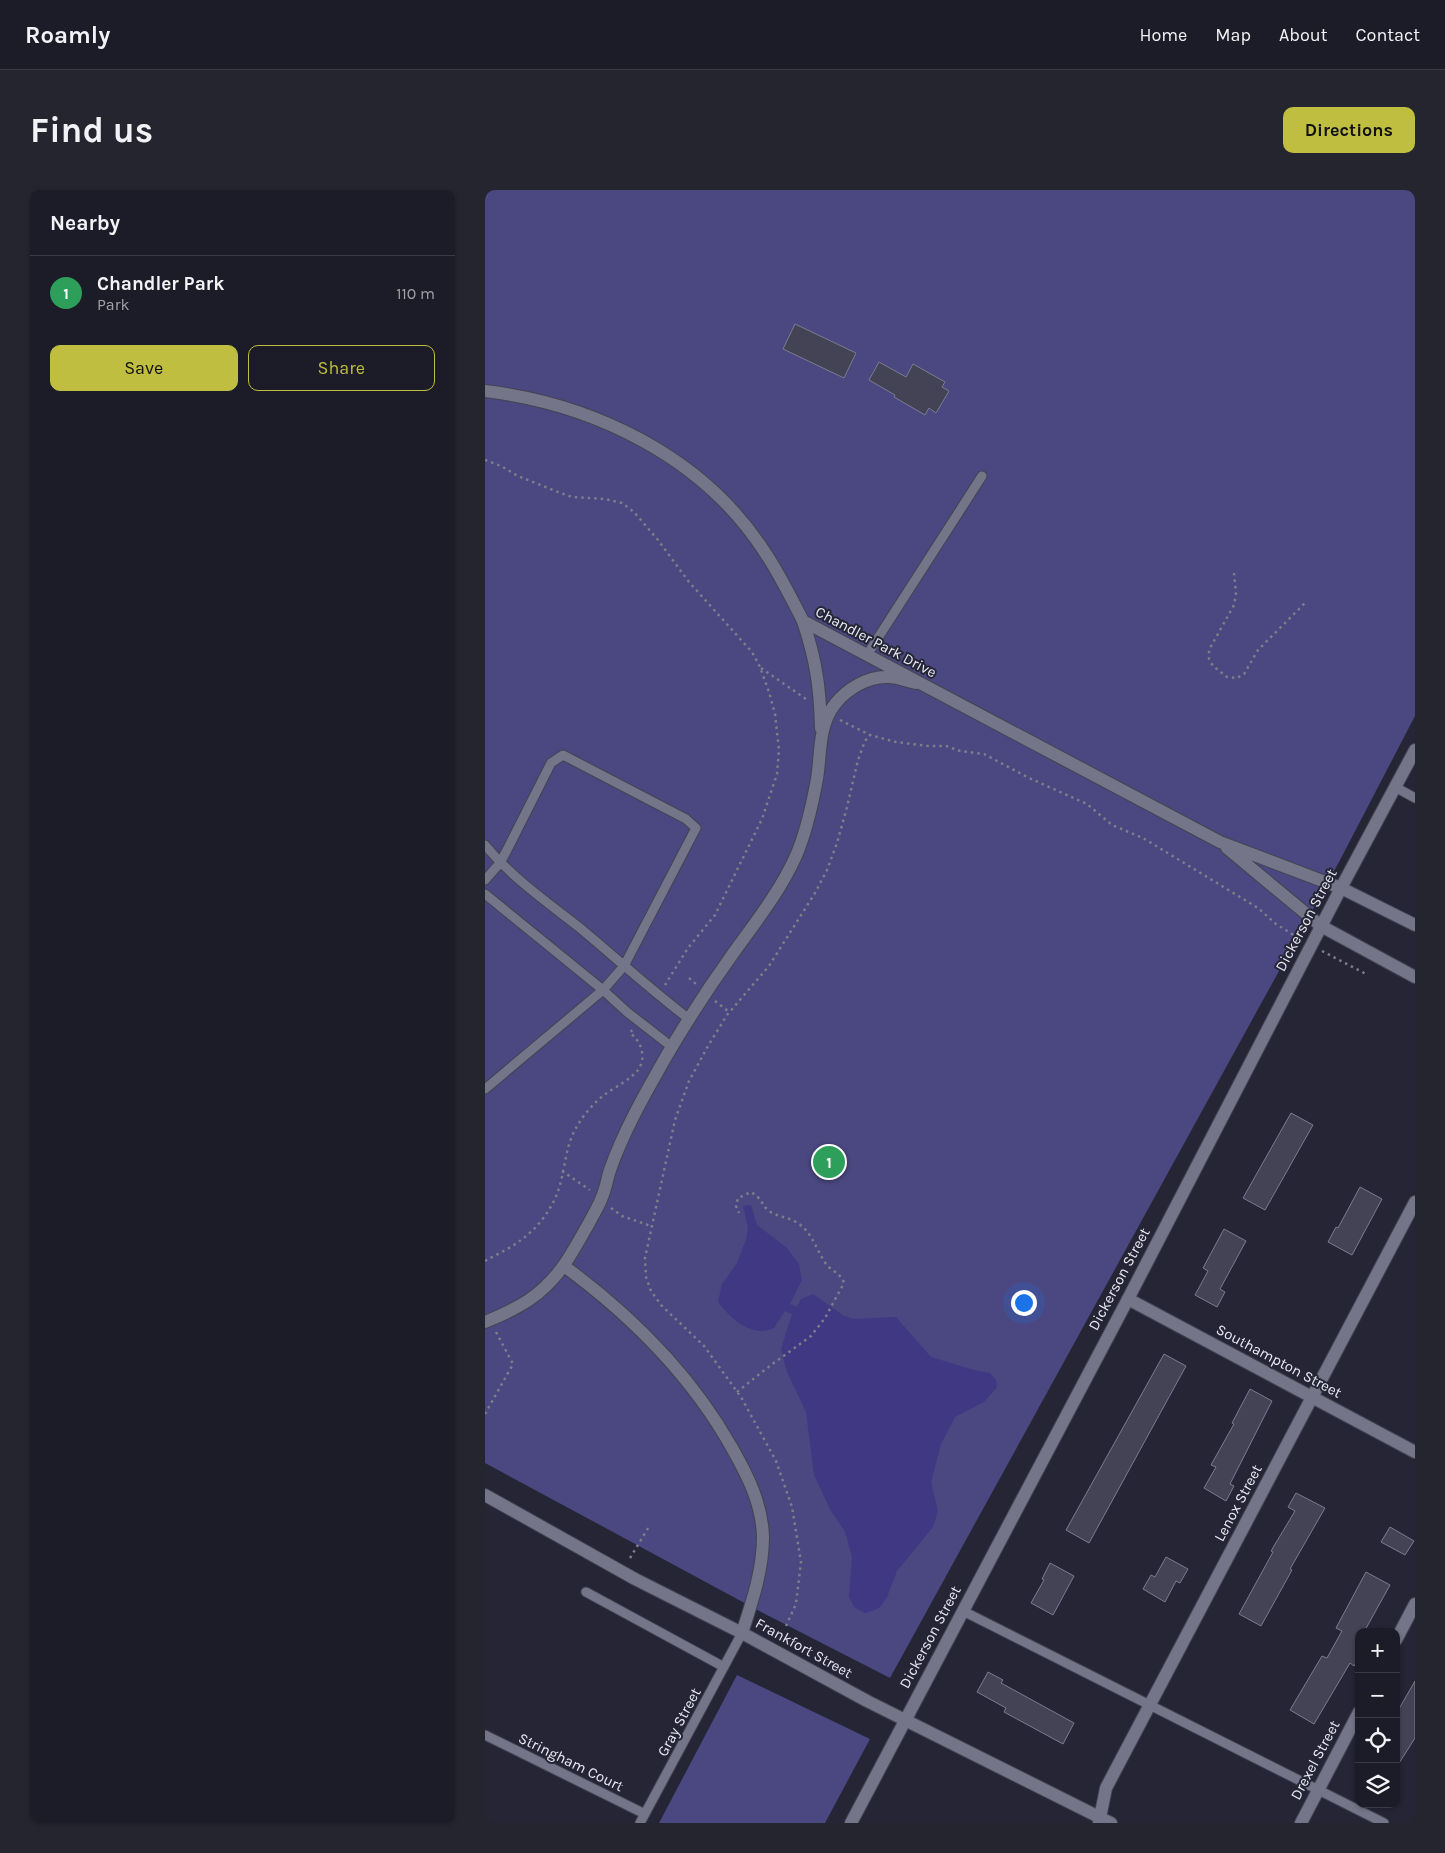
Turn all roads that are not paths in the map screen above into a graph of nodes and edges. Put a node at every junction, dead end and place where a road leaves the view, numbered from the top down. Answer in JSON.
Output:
{"nodes":[{"id":1,"x":485,"y":391,"type":"edge"},
{"id":2,"x":982,"y":476,"type":"dead end"},
{"id":3,"x":803,"y":621,"type":"junction"},
{"id":4,"x":867,"y":655,"type":"junction"},
{"id":5,"x":922,"y":685,"type":"junction"},
{"id":6,"x":825,"y":711,"type":"junction"},
{"id":7,"x":1415,"y":750,"type":"edge"},
{"id":8,"x":1395,"y":787,"type":"junction"},
{"id":9,"x":1415,"y":798,"type":"edge"},
{"id":10,"x":1220,"y":842,"type":"junction"},
{"id":11,"x":485,"y":846,"type":"edge"},
{"id":12,"x":500,"y":863,"type":"junction"},
{"id":13,"x":485,"y":880,"type":"edge"},
{"id":14,"x":1341,"y":888,"type":"junction"},
{"id":15,"x":485,"y":894,"type":"edge"},
{"id":16,"x":1321,"y":926,"type":"junction"},
{"id":17,"x":1415,"y":926,"type":"edge"},
{"id":18,"x":624,"y":966,"type":"junction"},
{"id":19,"x":1415,"y":978,"type":"edge"},
{"id":20,"x":603,"y":990,"type":"junction"},
{"id":21,"x":689,"y":1019,"type":"junction"},
{"id":22,"x":672,"y":1047,"type":"junction"},
{"id":23,"x":485,"y":1089,"type":"edge"},
{"id":24,"x":1415,"y":1202,"type":"edge"},
{"id":25,"x":564,"y":1266,"type":"junction"},
{"id":26,"x":1128,"y":1298,"type":"junction"},
{"id":27,"x":488,"y":1320,"type":"edge"},
{"id":28,"x":1312,"y":1397,"type":"junction"},
{"id":29,"x":1415,"y":1452,"type":"edge"},
{"id":30,"x":485,"y":1495,"type":"edge"},
{"id":31,"x":586,"y":1592,"type":"dead end"},
{"id":32,"x":1415,"y":1604,"type":"edge"},
{"id":33,"x":963,"y":1611,"type":"junction"},
{"id":34,"x":1400,"y":1632,"type":"edge"},
{"id":35,"x":742,"y":1633,"type":"junction"},
{"id":36,"x":723,"y":1667,"type":"junction"},
{"id":37,"x":1149,"y":1706,"type":"junction"},
{"id":38,"x":1356,"y":1718,"type":"edge"},
{"id":39,"x":905,"y":1720,"type":"junction"},
{"id":40,"x":485,"y":1735,"type":"edge"},
{"id":41,"x":1318,"y":1790,"type":"junction"},
{"id":42,"x":643,"y":1819,"type":"edge"},
{"id":43,"x":1104,"y":1821,"type":"edge"},
{"id":44,"x":852,"y":1823,"type":"edge"},
{"id":45,"x":1301,"y":1823,"type":"edge"},
{"id":46,"x":1384,"y":1823,"type":"edge"}],
"edges":[{"from":1,"to":3,"type":"street","name":"Chandler Park Drive"},
{"from":2,"to":4,"type":"lane"},
{"from":3,"to":4,"type":"street","name":"Chandler Park Drive"},
{"from":3,"to":6,"type":"street"},
{"from":4,"to":5,"type":"street","name":"Chandler Park Drive"},
{"from":5,"to":6,"type":"street"},
{"from":5,"to":10,"type":"street","name":"Chandler Park Drive"},
{"from":6,"to":21,"type":"street"},
{"from":7,"to":8,"type":"street","name":"Dickerson Street"},
{"from":8,"to":9,"type":"lane"},
{"from":8,"to":14,"type":"street","name":"Dickerson Street"},
{"from":10,"to":14,"type":"street","name":"Chandler Park Drive"},
{"from":10,"to":16,"type":"street","name":"Chandler Park Drive"},
{"from":11,"to":12,"type":"lane"},
{"from":12,"to":13,"type":"lane"},
{"from":12,"to":18,"type":"lane"},
{"from":12,"to":18,"type":"lane"},
{"from":14,"to":16,"type":"street","name":"Dickerson Street"},
{"from":14,"to":17,"type":"street","name":"Chandler Park Drive"},
{"from":15,"to":20,"type":"lane"},
{"from":16,"to":19,"type":"street","name":"Chandler Park Drive"},
{"from":16,"to":26,"type":"street","name":"Dickerson Street"},
{"from":18,"to":20,"type":"lane"},
{"from":18,"to":21,"type":"lane"},
{"from":20,"to":22,"type":"lane"},
{"from":20,"to":23,"type":"lane"},
{"from":21,"to":22,"type":"street"},
{"from":22,"to":25,"type":"street"},
{"from":24,"to":28,"type":"street","name":"Lenox Street"},
{"from":25,"to":27,"type":"street"},
{"from":25,"to":35,"type":"street"},
{"from":26,"to":28,"type":"street","name":"Southampton Street"},
{"from":26,"to":33,"type":"street","name":"Dickerson Street"},
{"from":28,"to":29,"type":"street","name":"Southampton Street"},
{"from":28,"to":37,"type":"street","name":"Lenox Street"},
{"from":30,"to":35,"type":"street","name":"Frankfort Street"},
{"from":31,"to":36,"type":"lane"},
{"from":32,"to":34,"type":"street"},
{"from":33,"to":37,"type":"lane"},
{"from":33,"to":39,"type":"street","name":"Dickerson Street"},
{"from":35,"to":36,"type":"lane","name":"Gray Street"},
{"from":35,"to":39,"type":"street","name":"Frankfort Street"},
{"from":36,"to":42,"type":"lane","name":"Gray Street"},
{"from":37,"to":41,"type":"lane"},
{"from":37,"to":43,"type":"street","name":"Lenox Street"},
{"from":38,"to":41,"type":"street","name":"Drexel Street"},
{"from":39,"to":43,"type":"street","name":"Frankfort Street"},
{"from":39,"to":44,"type":"street","name":"Dickerson Street"},
{"from":40,"to":42,"type":"lane","name":"Stringham Court"},
{"from":41,"to":45,"type":"street","name":"Drexel Street"},
{"from":41,"to":46,"type":"lane"}]}
